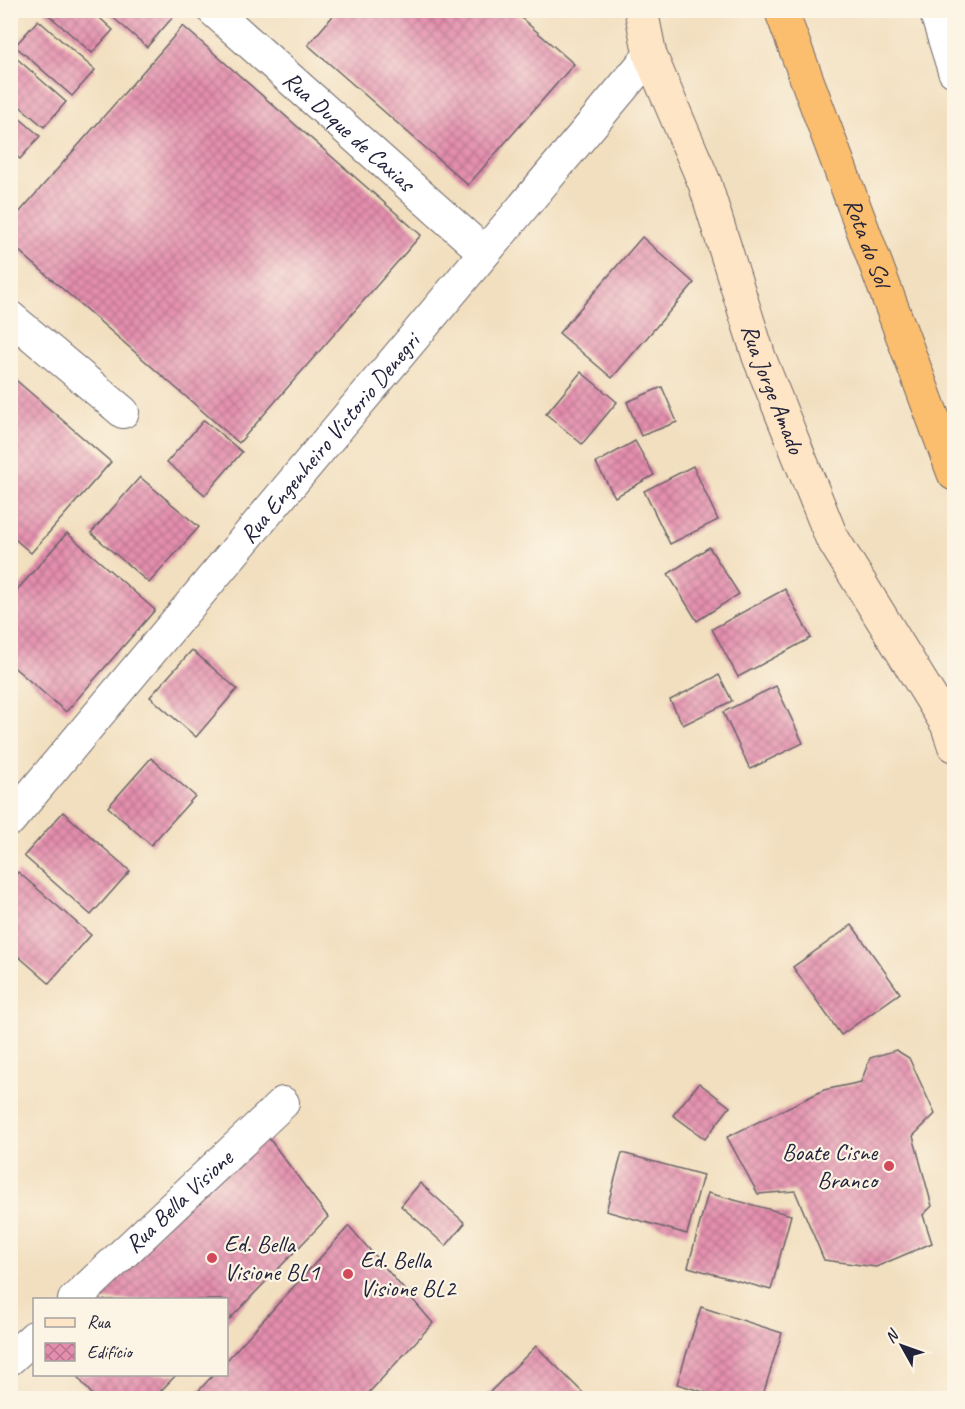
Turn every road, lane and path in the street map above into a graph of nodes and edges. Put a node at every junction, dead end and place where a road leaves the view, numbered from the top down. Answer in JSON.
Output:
{"nodes":[{"id":1,"x":213,"y":10,"type":"edge"},
{"id":2,"x":641,"y":10,"type":"edge"},
{"id":3,"x":781,"y":10,"type":"edge"},
{"id":4,"x":935,"y":10,"type":"edge"},
{"id":5,"x":650,"y":55,"type":"junction"},
{"id":6,"x":954,"y":71,"type":"edge"},
{"id":7,"x":484,"y":252,"type":"junction"},
{"id":8,"x":10,"y":317,"type":"edge"},
{"id":9,"x":123,"y":412,"type":"dead end"},
{"id":10,"x":954,"y":474,"type":"edge"},
{"id":11,"x":954,"y":745,"type":"edge"},
{"id":12,"x":16,"y":801,"type":"edge"},
{"id":13,"x":283,"y":1103,"type":"dead end"},
{"id":14,"x":75,"y":1298,"type":"edge"},
{"id":15,"x":33,"y":1338,"type":"edge"},
{"id":16,"x":10,"y":1359,"type":"edge"}],
"edges":[{"from":1,"to":7,"type":"street","name":"Rua Duque de Caxias"},
{"from":2,"to":5,"type":"street","name":"Rua Jorge Amado"},
{"from":3,"to":10,"type":"highway","name":"Rota do Sol"},
{"from":4,"to":6,"type":"street"},
{"from":5,"to":7,"type":"street","name":"Rua Engenheiro Victorio Denegri"},
{"from":5,"to":11,"type":"street","name":"Rua Jorge Amado"},
{"from":7,"to":12,"type":"street","name":"Rua Engenheiro Victorio Denegri"},
{"from":8,"to":9,"type":"street"},
{"from":13,"to":14,"type":"street","name":"Rua Bella Visione"},
{"from":15,"to":16,"type":"street"}]}
